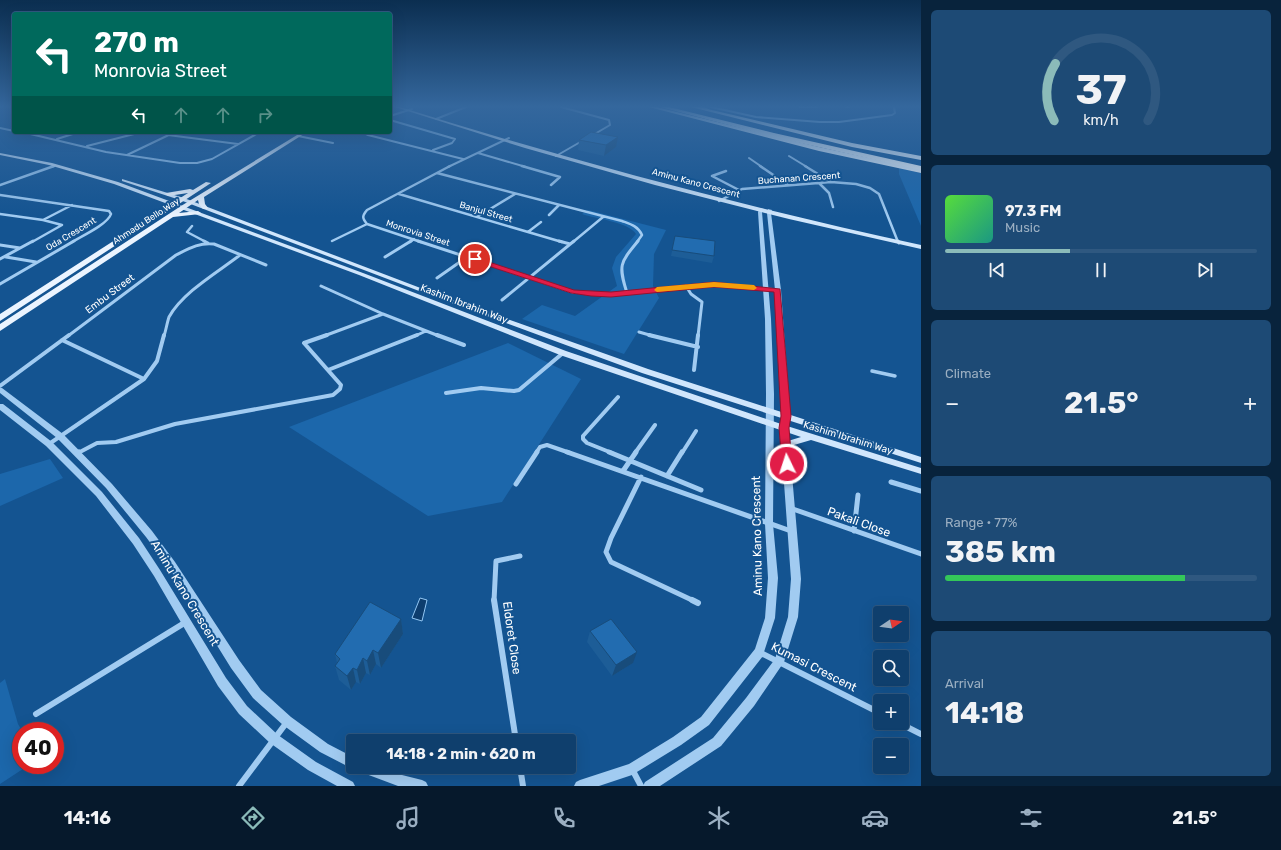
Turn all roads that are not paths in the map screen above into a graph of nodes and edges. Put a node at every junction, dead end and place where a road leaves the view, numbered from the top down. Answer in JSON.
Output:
{"nodes":[{"id":1,"x":75,"y":144,"type":"edge"},
{"id":2,"x":94,"y":144,"type":"edge"},
{"id":3,"x":149,"y":144,"type":"edge"},
{"id":4,"x":238,"y":144,"type":"edge"},
{"id":5,"x":281,"y":144,"type":"edge"},
{"id":6,"x":403,"y":144,"type":"edge"},
{"id":7,"x":450,"y":144,"type":"edge"},
{"id":8,"x":497,"y":144,"type":"edge"},
{"id":9,"x":522,"y":144,"type":"edge"},
{"id":10,"x":578,"y":144,"type":"edge"},
{"id":11,"x":794,"y":144,"type":"edge"},
{"id":12,"x":813,"y":144,"type":"edge"},
{"id":13,"x":834,"y":144,"type":"edge"},
{"id":14,"x":852,"y":144,"type":"edge"},
{"id":15,"x":84,"y":146,"type":"junction"},
{"id":16,"x":0,"y":149,"type":"edge"},
{"id":17,"x":432,"y":151,"type":"junction"},
{"id":18,"x":477,"y":153,"type":"junction"},
{"id":19,"x":0,"y":154,"type":"edge"},
{"id":20,"x":125,"y":155,"type":"junction"},
{"id":21,"x":559,"y":155,"type":"junction"},
{"id":22,"x":789,"y":156,"type":"dead end"},
{"id":23,"x":750,"y":158,"type":"dead end"},
{"id":24,"x":921,"y":158,"type":"edge"},
{"id":25,"x":463,"y":159,"type":"junction"},
{"id":26,"x":921,"y":162,"type":"edge"},
{"id":27,"x":54,"y":166,"type":"junction"},
{"id":28,"x":921,"y":168,"type":"edge"},
{"id":29,"x":726,"y":171,"type":"dead end"},
{"id":30,"x":921,"y":172,"type":"edge"},
{"id":31,"x":437,"y":173,"type":"junction"},
{"id":32,"x":831,"y":182,"type":"junction"},
{"id":33,"x":819,"y":183,"type":"junction"},
{"id":34,"x":0,"y":185,"type":"edge"},
{"id":35,"x":551,"y":185,"type":"dead end"},
{"id":36,"x":788,"y":185,"type":"junction"},
{"id":37,"x":738,"y":190,"type":"junction"},
{"id":38,"x":199,"y":193,"type":"junction"},
{"id":39,"x":398,"y":194,"type":"junction"},
{"id":40,"x":515,"y":194,"type":"junction"},
{"id":41,"x":0,"y":195,"type":"edge"},
{"id":42,"x":167,"y":197,"type":"junction"},
{"id":43,"x":182,"y":199,"type":"junction"},
{"id":44,"x":721,"y":200,"type":"junction"},
{"id":45,"x":190,"y":202,"type":"junction"},
{"id":46,"x":72,"y":204,"type":"junction"},
{"id":47,"x":175,"y":204,"type":"junction"},
{"id":48,"x":559,"y":206,"type":"junction"},
{"id":49,"x":833,"y":206,"type":"dead end"},
{"id":50,"x":183,"y":207,"type":"junction"},
{"id":51,"x":205,"y":208,"type":"junction"},
{"id":52,"x":765,"y":211,"type":"junction"},
{"id":53,"x":198,"y":212,"type":"junction"},
{"id":54,"x":167,"y":213,"type":"junction"},
{"id":55,"x":0,"y":214,"type":"edge"},
{"id":56,"x":549,"y":215,"type":"dead end"},
{"id":57,"x":477,"y":217,"type":"junction"},
{"id":58,"x":603,"y":217,"type":"junction"},
{"id":59,"x":43,"y":220,"type":"junction"},
{"id":60,"x":541,"y":222,"type":"dead end"},
{"id":61,"x":367,"y":224,"type":"junction"},
{"id":62,"x":192,"y":226,"type":"dead end"},
{"id":63,"x":528,"y":232,"type":"junction"},
{"id":64,"x":414,"y":239,"type":"junction"},
{"id":65,"x":332,"y":241,"type":"dead end"},
{"id":66,"x":899,"y":241,"type":"junction"},
{"id":67,"x":208,"y":243,"type":"junction"},
{"id":68,"x":921,"y":243,"type":"edge"},
{"id":69,"x":570,"y":244,"type":"junction"},
{"id":70,"x":0,"y":245,"type":"edge"},
{"id":71,"x":921,"y":247,"type":"edge"},
{"id":72,"x":20,"y":248,"type":"junction"},
{"id":73,"x":240,"y":255,"type":"junction"},
{"id":74,"x":5,"y":256,"type":"junction"},
{"id":75,"x":385,"y":257,"type":"dead end"},
{"id":76,"x":466,"y":257,"type":"junction"},
{"id":77,"x":0,"y":259,"type":"edge"},
{"id":78,"x":37,"y":262,"type":"junction"},
{"id":79,"x":266,"y":265,"type":"dead end"},
{"id":80,"x":530,"y":277,"type":"junction"},
{"id":81,"x":437,"y":278,"type":"dead end"},
{"id":82,"x":0,"y":284,"type":"edge"},
{"id":83,"x":321,"y":286,"type":"dead end"},
{"id":84,"x":686,"y":286,"type":"junction"},
{"id":85,"x":765,"y":289,"type":"junction"},
{"id":86,"x":778,"y":290,"type":"junction"},
{"id":87,"x":627,"y":293,"type":"junction"},
{"id":88,"x":502,"y":300,"type":"dead end"},
{"id":89,"x":383,"y":314,"type":"junction"},
{"id":90,"x":0,"y":318,"type":"edge"},
{"id":91,"x":0,"y":328,"type":"edge"},
{"id":92,"x":427,"y":331,"type":"junction"},
{"id":93,"x":639,"y":332,"type":"dead end"},
{"id":94,"x":62,"y":340,"type":"junction"},
{"id":95,"x":464,"y":346,"type":"dead end"},
{"id":96,"x":698,"y":347,"type":"junction"},
{"id":97,"x":563,"y":353,"type":"junction"},
{"id":98,"x":328,"y":370,"type":"junction"},
{"id":99,"x":694,"y":370,"type":"dead end"},
{"id":100,"x":872,"y":371,"type":"dead end"},
{"id":101,"x":895,"y":376,"type":"dead end"},
{"id":102,"x":144,"y":379,"type":"junction"},
{"id":103,"x":0,"y":386,"type":"edge"},
{"id":104,"x":0,"y":390,"type":"edge"},
{"id":105,"x":446,"y":393,"type":"dead end"},
{"id":106,"x":618,"y":397,"type":"dead end"},
{"id":107,"x":0,"y":406,"type":"edge"},
{"id":108,"x":770,"y":412,"type":"junction"},
{"id":109,"x":786,"y":416,"type":"junction"},
{"id":110,"x":754,"y":418,"type":"joint"},
{"id":111,"x":655,"y":425,"type":"dead end"},
{"id":112,"x":770,"y":427,"type":"junction"},
{"id":113,"x":784,"y":428,"type":"junction"},
{"id":114,"x":696,"y":431,"type":"dead end"},
{"id":115,"x":60,"y":436,"type":"junction"},
{"id":116,"x":811,"y":437,"type":"junction"},
{"id":117,"x":49,"y":444,"type":"junction"},
{"id":118,"x":786,"y":450,"type":"junction"},
{"id":119,"x":78,"y":453,"type":"junction"},
{"id":120,"x":630,"y":460,"type":"junction"},
{"id":121,"x":921,"y":460,"type":"edge"},
{"id":122,"x":623,"y":471,"type":"junction"},
{"id":123,"x":921,"y":471,"type":"edge"},
{"id":124,"x":668,"y":476,"type":"junction"},
{"id":125,"x":641,"y":477,"type":"junction"},
{"id":126,"x":891,"y":482,"type":"dead end"},
{"id":127,"x":516,"y":484,"type":"dead end"},
{"id":128,"x":701,"y":490,"type":"dead end"},
{"id":129,"x":921,"y":491,"type":"edge"},
{"id":130,"x":858,"y":495,"type":"dead end"},
{"id":131,"x":790,"y":508,"type":"junction"},
{"id":132,"x":769,"y":524,"type":"junction"},
{"id":133,"x":792,"y":531,"type":"junction"},
{"id":134,"x":854,"y":531,"type":"junction"},
{"id":135,"x":921,"y":554,"type":"edge"},
{"id":136,"x":520,"y":556,"type":"dead end"},
{"id":137,"x":698,"y":603,"type":"dead end"},
{"id":138,"x":187,"y":622,"type":"junction"},
{"id":139,"x":759,"y":652,"type":"junction"},
{"id":140,"x":779,"y":662,"type":"junction"},
{"id":141,"x":873,"y":709,"type":"edge"},
{"id":142,"x":36,"y":714,"type":"dead end"},
{"id":143,"x":287,"y":721,"type":"junction"},
{"id":144,"x":909,"y":728,"type":"edge"},
{"id":145,"x":515,"y":734,"type":"edge"},
{"id":146,"x":921,"y":734,"type":"edge"},
{"id":147,"x":274,"y":739,"type":"junction"},
{"id":148,"x":346,"y":759,"type":"edge"},
{"id":149,"x":632,"y":769,"type":"junction"},
{"id":150,"x":381,"y":774,"type":"edge"},
{"id":151,"x":521,"y":774,"type":"edge"},
{"id":152,"x":239,"y":786,"type":"edge"},
{"id":153,"x":349,"y":786,"type":"edge"},
{"id":154,"x":422,"y":786,"type":"edge"},
{"id":155,"x":524,"y":786,"type":"edge"},
{"id":156,"x":580,"y":786,"type":"edge"},
{"id":157,"x":641,"y":786,"type":"edge"},
{"id":158,"x":649,"y":786,"type":"edge"}],
"edges":[{"from":1,"to":15,"type":"street"},
{"from":2,"to":15,"type":"street"},
{"from":3,"to":20,"type":"street"},
{"from":4,"to":20,"type":"street"},
{"from":5,"to":38,"type":"main road","name":"Ahmadu Bello Way"},
{"from":6,"to":17,"type":"street"},
{"from":7,"to":17,"type":"street"},
{"from":8,"to":18,"type":"street"},
{"from":9,"to":21,"type":"main road","name":"Aminu Kano Crescent"},
{"from":10,"to":21,"type":"street"},
{"from":11,"to":30,"type":"highway"},
{"from":12,"to":28,"type":"highway"},
{"from":13,"to":26,"type":"highway"},
{"from":14,"to":24,"type":"highway"},
{"from":15,"to":20,"type":"street"},
{"from":16,"to":42,"type":"main road","name":"Kashim Ibrahim Way"},
{"from":17,"to":25,"type":"street"},
{"from":18,"to":25,"type":"street"},
{"from":18,"to":35,"type":"street"},
{"from":19,"to":27,"type":"main road","name":"Kashim Ibrahim Way"},
{"from":21,"to":44,"type":"main road","name":"Aminu Kano Crescent"},
{"from":22,"to":32,"type":"street"},
{"from":23,"to":36,"type":"street"},
{"from":25,"to":31,"type":"street"},
{"from":27,"to":34,"type":"street"},
{"from":27,"to":42,"type":"main road","name":"Kashim Ibrahim Way"},
{"from":29,"to":37,"type":"street"},
{"from":31,"to":39,"type":"street"},
{"from":31,"to":40,"type":"street"},
{"from":32,"to":33,"type":"street","name":"Buchanan Crescent"},
{"from":32,"to":66,"type":"street","name":"Buchanan Crescent"},
{"from":33,"to":36,"type":"street","name":"Buchanan Crescent"},
{"from":33,"to":49,"type":"street"},
{"from":36,"to":37,"type":"street","name":"Buchanan Crescent"},
{"from":37,"to":44,"type":"street","name":"Buchanan Crescent"},
{"from":38,"to":42,"type":"main road"},
{"from":38,"to":43,"type":"main road","name":"Ahmadu Bello Way"},
{"from":38,"to":45,"type":"main road","name":"Ahmadu Bello Way"},
{"from":38,"to":51,"type":"main road"},
{"from":39,"to":57,"type":"street","name":"Banjul Street"},
{"from":39,"to":61,"type":"street"},
{"from":40,"to":48,"type":"street"},
{"from":40,"to":57,"type":"street"},
{"from":41,"to":46,"type":"street","name":"Oda Crescent"},
{"from":42,"to":43,"type":"main road","name":"Kashim Ibrahim Way"},
{"from":42,"to":47,"type":"main road","name":"Kashim Ibrahim Way"},
{"from":42,"to":54,"type":"main road"},
{"from":43,"to":45,"type":"main road","name":"Kashim Ibrahim Way"},
{"from":43,"to":47,"type":"main road","name":"Ahmadu Bello Way"},
{"from":44,"to":52,"type":"main road","name":"Aminu Kano Crescent"},
{"from":45,"to":50,"type":"main road","name":"Ahmadu Bello Way"},
{"from":45,"to":51,"type":"main road","name":"Kashim Ibrahim Way"},
{"from":46,"to":59,"type":"street"},
{"from":46,"to":78,"type":"street","name":"Oda Crescent"},
{"from":47,"to":50,"type":"main road","name":"Kashim Ibrahim Way"},
{"from":47,"to":54,"type":"main road","name":"Ahmadu Bello Way"},
{"from":48,"to":56,"type":"street"},
{"from":48,"to":58,"type":"street"},
{"from":50,"to":53,"type":"main road","name":"Kashim Ibrahim Way"},
{"from":50,"to":54,"type":"main road","name":"Ahmadu Bello Way"},
{"from":51,"to":108,"type":"main road","name":"Kashim Ibrahim Way"},
{"from":52,"to":66,"type":"main road","name":"Aminu Kano Crescent"},
{"from":52,"to":85,"type":"street","name":"Aminu Kano Crescent"},
{"from":52,"to":86,"type":"street"},
{"from":53,"to":54,"type":"main road"},
{"from":53,"to":97,"type":"main road","name":"Kashim Ibrahim Way"},
{"from":54,"to":90,"type":"main road","name":"Ahmadu Bello Way"},
{"from":54,"to":91,"type":"main road","name":"Ahmadu Bello Way"},
{"from":55,"to":59,"type":"street"},
{"from":57,"to":63,"type":"street","name":"Banjul Street"},
{"from":58,"to":69,"type":"street"},
{"from":58,"to":87,"type":"street"},
{"from":59,"to":72,"type":"street"},
{"from":60,"to":63,"type":"street"},
{"from":61,"to":64,"type":"street","name":"Monrovia Street"},
{"from":61,"to":65,"type":"street"},
{"from":62,"to":67,"type":"street"},
{"from":63,"to":69,"type":"street","name":"Banjul Street"},
{"from":64,"to":75,"type":"street"},
{"from":64,"to":76,"type":"street","name":"Monrovia Street"},
{"from":66,"to":68,"type":"main road","name":"Aminu Kano Crescent"},
{"from":66,"to":71,"type":"main road","name":"Aminu Kano Crescent"},
{"from":67,"to":73,"type":"street"},
{"from":67,"to":94,"type":"street","name":"Embu Street"},
{"from":69,"to":80,"type":"street"},
{"from":70,"to":72,"type":"street"},
{"from":72,"to":74,"type":"street"},
{"from":73,"to":79,"type":"street"},
{"from":73,"to":102,"type":"street"},
{"from":74,"to":77,"type":"street"},
{"from":74,"to":78,"type":"street"},
{"from":76,"to":80,"type":"street","name":"Monrovia Street"},
{"from":76,"to":81,"type":"street"},
{"from":78,"to":82,"type":"street","name":"Oda Crescent"},
{"from":80,"to":87,"type":"street","name":"Monrovia Street"},
{"from":80,"to":88,"type":"street"},
{"from":83,"to":89,"type":"street"},
{"from":84,"to":85,"type":"street","name":"Monrovia Street"},
{"from":84,"to":87,"type":"street","name":"Monrovia Street"},
{"from":84,"to":96,"type":"street"},
{"from":85,"to":86,"type":"street","name":"Monrovia Street"},
{"from":85,"to":108,"type":"street","name":"Aminu Kano Crescent"},
{"from":86,"to":109,"type":"street"},
{"from":89,"to":92,"type":"street"},
{"from":89,"to":98,"type":"street"},
{"from":92,"to":95,"type":"street"},
{"from":92,"to":98,"type":"street"},
{"from":93,"to":96,"type":"street"},
{"from":94,"to":102,"type":"street"},
{"from":94,"to":103,"type":"street","name":"Embu Street"},
{"from":96,"to":99,"type":"street"},
{"from":97,"to":105,"type":"street"},
{"from":97,"to":110,"type":"main road","name":"Kashim Ibrahim Way"},
{"from":98,"to":119,"type":"street"},
{"from":100,"to":101,"type":"street"},
{"from":102,"to":115,"type":"street"},
{"from":104,"to":115,"type":"street","name":"Aminu Kano Crescent"},
{"from":106,"to":120,"type":"street"},
{"from":107,"to":117,"type":"street","name":"Aminu Kano Crescent"},
{"from":108,"to":109,"type":"main road","name":"Kashim Ibrahim Way"},
{"from":108,"to":112,"type":"street","name":"Aminu Kano Crescent"},
{"from":109,"to":113,"type":"street"},
{"from":109,"to":121,"type":"main road","name":"Kashim Ibrahim Way"},
{"from":110,"to":112,"type":"street"},
{"from":111,"to":120,"type":"street"},
{"from":112,"to":113,"type":"main road","name":"Kashim Ibrahim Way"},
{"from":112,"to":132,"type":"street","name":"Aminu Kano Crescent"},
{"from":113,"to":116,"type":"main road","name":"Kashim Ibrahim Way"},
{"from":113,"to":118,"type":"street"},
{"from":114,"to":124,"type":"street"},
{"from":115,"to":117,"type":"street"},
{"from":115,"to":119,"type":"street","name":"Aminu Kano Crescent"},
{"from":116,"to":118,"type":"main road"},
{"from":116,"to":123,"type":"main road","name":"Kashim Ibrahim Way"},
{"from":117,"to":138,"type":"street","name":"Aminu Kano Crescent"},
{"from":118,"to":131,"type":"street"},
{"from":119,"to":143,"type":"street","name":"Aminu Kano Crescent"},
{"from":120,"to":122,"type":"street"},
{"from":120,"to":124,"type":"street"},
{"from":122,"to":125,"type":"street"},
{"from":122,"to":127,"type":"street"},
{"from":124,"to":128,"type":"street"},
{"from":125,"to":132,"type":"street"},
{"from":125,"to":137,"type":"street"},
{"from":126,"to":129,"type":"street"},
{"from":130,"to":134,"type":"street"},
{"from":131,"to":133,"type":"street"},
{"from":131,"to":134,"type":"street","name":"Pakali Close"},
{"from":132,"to":133,"type":"street"},
{"from":132,"to":139,"type":"street","name":"Aminu Kano Crescent"},
{"from":133,"to":140,"type":"street"},
{"from":134,"to":135,"type":"street","name":"Pakali Close"},
{"from":136,"to":145,"type":"street","name":"Eldoret Close"},
{"from":138,"to":142,"type":"street"},
{"from":138,"to":147,"type":"street","name":"Aminu Kano Crescent"},
{"from":139,"to":140,"type":"street","name":"Kumasi Crescent"},
{"from":139,"to":149,"type":"street","name":"Aminu Kano Crescent"},
{"from":140,"to":141,"type":"street","name":"Kumasi Crescent"},
{"from":140,"to":158,"type":"street"},
{"from":143,"to":147,"type":"street"},
{"from":143,"to":148,"type":"street","name":"Aminu Kano Crescent"},
{"from":144,"to":146,"type":"street"},
{"from":147,"to":152,"type":"street"},
{"from":147,"to":153,"type":"street","name":"Aminu Kano Crescent"},
{"from":149,"to":156,"type":"street","name":"Aminu Kano Crescent"},
{"from":149,"to":157,"type":"street"},
{"from":150,"to":154,"type":"street"},
{"from":151,"to":155,"type":"street"}]}
